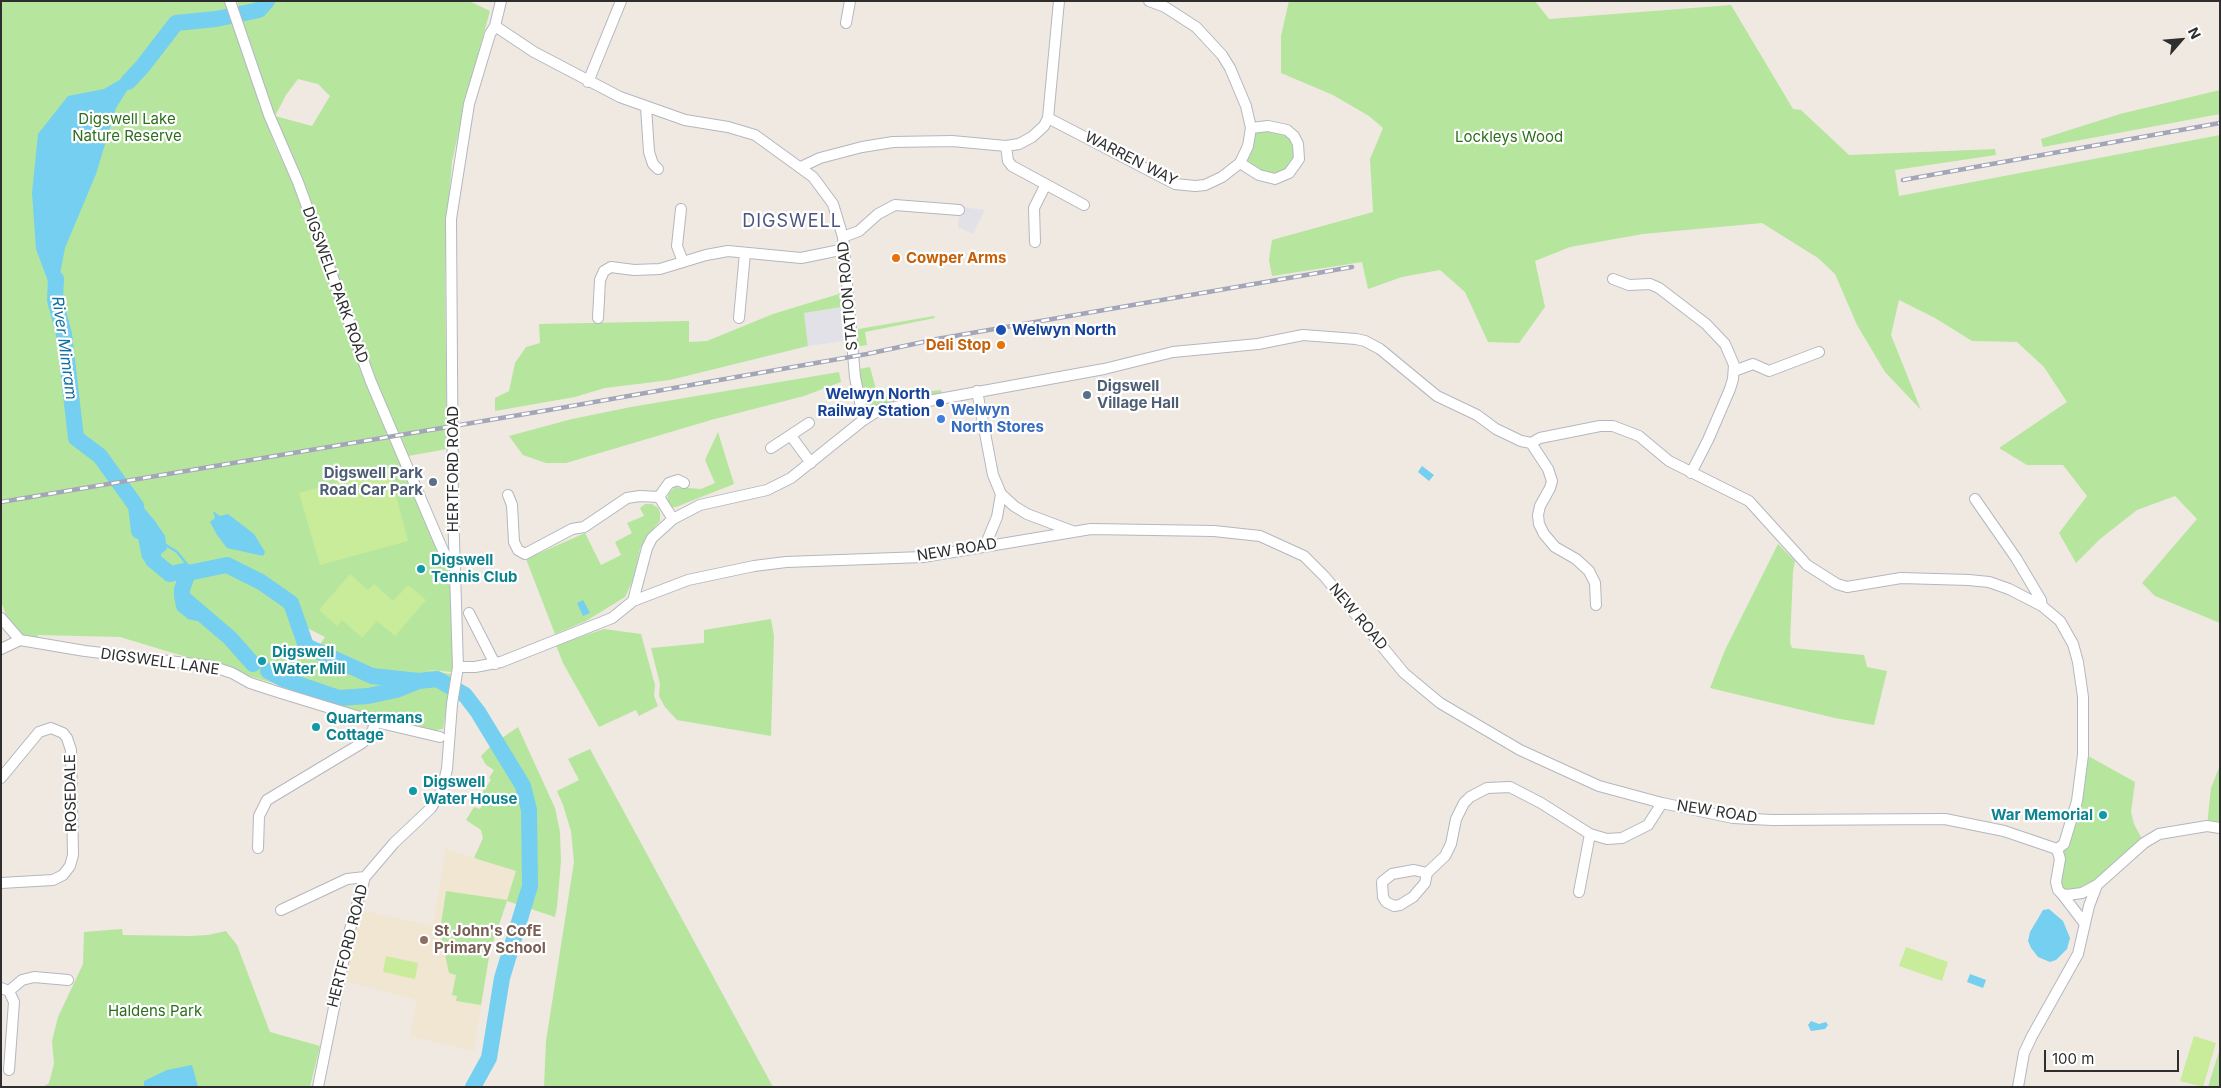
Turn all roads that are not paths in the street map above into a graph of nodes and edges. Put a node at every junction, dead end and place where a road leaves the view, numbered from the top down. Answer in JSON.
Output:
{"nodes":[{"id":1,"x":230,"y":1,"type":"edge"},
{"id":2,"x":501,"y":1,"type":"edge"},
{"id":3,"x":621,"y":1,"type":"edge"},
{"id":4,"x":850,"y":1,"type":"edge"},
{"id":5,"x":1059,"y":1,"type":"edge"},
{"id":6,"x":1149,"y":1,"type":"edge"},
{"id":7,"x":846,"y":23,"type":"dead end"},
{"id":8,"x":495,"y":26,"type":"junction"},
{"id":9,"x":588,"y":82,"type":"junction"},
{"id":10,"x":646,"y":107,"type":"junction"},
{"id":11,"x":1048,"y":118,"type":"junction"},
{"id":12,"x":1251,"y":128,"type":"junction"},
{"id":13,"x":1006,"y":146,"type":"junction"},
{"id":14,"x":1240,"y":163,"type":"junction"},
{"id":15,"x":801,"y":166,"type":"junction"},
{"id":16,"x":658,"y":169,"type":"dead end"},
{"id":17,"x":1045,"y":186,"type":"junction"},
{"id":18,"x":1084,"y":205,"type":"dead end"},
{"id":19,"x":681,"y":209,"type":"dead end"},
{"id":20,"x":959,"y":210,"type":"dead end"},
{"id":21,"x":844,"y":237,"type":"junction"},
{"id":22,"x":1035,"y":242,"type":"dead end"},
{"id":23,"x":845,"y":249,"type":"junction"},
{"id":24,"x":745,"y":252,"type":"junction"},
{"id":25,"x":683,"y":262,"type":"junction"},
{"id":26,"x":1612,"y":279,"type":"dead end"},
{"id":27,"x":598,"y":318,"type":"dead end"},
{"id":28,"x":739,"y":318,"type":"dead end"},
{"id":29,"x":1819,"y":352,"type":"dead end"},
{"id":30,"x":1734,"y":371,"type":"junction"},
{"id":31,"x":977,"y":392,"type":"junction"},
{"id":32,"x":866,"y":417,"type":"junction"},
{"id":33,"x":809,"y":423,"type":"dead end"},
{"id":34,"x":791,"y":436,"type":"junction"},
{"id":35,"x":1531,"y":443,"type":"junction"},
{"id":36,"x":771,"y":448,"type":"dead end"},
{"id":37,"x":811,"y":462,"type":"junction"},
{"id":38,"x":1691,"y":473,"type":"junction"},
{"id":39,"x":684,"y":482,"type":"dead end"},
{"id":40,"x":1001,"y":494,"type":"junction"},
{"id":41,"x":508,"y":495,"type":"dead end"},
{"id":42,"x":658,"y":497,"type":"junction"},
{"id":43,"x":1975,"y":499,"type":"dead end"},
{"id":44,"x":673,"y":519,"type":"junction"},
{"id":45,"x":1074,"y":532,"type":"junction"},
{"id":46,"x":985,"y":546,"type":"junction"},
{"id":47,"x":454,"y":561,"type":"junction"},
{"id":48,"x":633,"y":601,"type":"junction"},
{"id":49,"x":1596,"y":604,"type":"dead end"},
{"id":50,"x":2042,"y":606,"type":"junction"},
{"id":51,"x":469,"y":613,"type":"dead end"},
{"id":52,"x":1,"y":618,"type":"edge"},
{"id":53,"x":20,"y":640,"type":"junction"},
{"id":54,"x":1,"y":649,"type":"edge"},
{"id":55,"x":495,"y":664,"type":"junction"},
{"id":56,"x":458,"y":666,"type":"junction"},
{"id":57,"x":376,"y":722,"type":"junction"},
{"id":58,"x":440,"y":737,"type":"dead end"},
{"id":59,"x":1,"y":778,"type":"edge"},
{"id":60,"x":1662,"y":803,"type":"junction"},
{"id":61,"x":2220,"y":828,"type":"edge"},
{"id":62,"x":1590,"y":834,"type":"junction"},
{"id":63,"x":258,"y":848,"type":"dead end"},
{"id":64,"x":2057,"y":850,"type":"junction"},
{"id":65,"x":1427,"y":873,"type":"junction"},
{"id":66,"x":365,"y":876,"type":"junction"},
{"id":67,"x":1,"y":883,"type":"edge"},
{"id":68,"x":2097,"y":885,"type":"junction"},
{"id":69,"x":1579,"y":892,"type":"dead end"},
{"id":70,"x":2062,"y":894,"type":"junction"},
{"id":71,"x":281,"y":910,"type":"dead end"},
{"id":72,"x":2085,"y":924,"type":"junction"},
{"id":73,"x":68,"y":980,"type":"dead end"},
{"id":74,"x":5,"y":989,"type":"edge"},
{"id":75,"x":9,"y":1070,"type":"dead end"},
{"id":76,"x":318,"y":1087,"type":"edge"},
{"id":77,"x":2018,"y":1087,"type":"edge"}],
"edges":[{"from":1,"to":47,"type":"street","name":"DIGSWELL PARK ROAD"},
{"from":2,"to":8,"type":"street","name":"HERTFORD ROAD"},
{"from":3,"to":9,"type":"street"},
{"from":4,"to":7,"type":"street"},
{"from":5,"to":11,"type":"street"},
{"from":6,"to":12,"type":"street"},
{"from":8,"to":9,"type":"street","name":"STATION ROAD"},
{"from":8,"to":47,"type":"street","name":"HERTFORD ROAD"},
{"from":9,"to":10,"type":"street","name":"STATION ROAD"},
{"from":10,"to":15,"type":"street","name":"STATION ROAD"},
{"from":10,"to":16,"type":"street"},
{"from":11,"to":13,"type":"street"},
{"from":11,"to":14,"type":"street","name":"WARREN WAY"},
{"from":12,"to":14,"type":"street"},
{"from":12,"to":14,"type":"street"},
{"from":13,"to":15,"type":"street"},
{"from":13,"to":17,"type":"street"},
{"from":15,"to":21,"type":"street","name":"STATION ROAD"},
{"from":17,"to":18,"type":"street"},
{"from":17,"to":22,"type":"street"},
{"from":19,"to":25,"type":"street"},
{"from":20,"to":21,"type":"street"},
{"from":21,"to":23,"type":"street","name":"STATION ROAD"},
{"from":23,"to":24,"type":"street"},
{"from":23,"to":32,"type":"street","name":"STATION ROAD"},
{"from":24,"to":25,"type":"street"},
{"from":24,"to":28,"type":"street"},
{"from":25,"to":27,"type":"street"},
{"from":26,"to":30,"type":"street"},
{"from":29,"to":30,"type":"street"},
{"from":30,"to":38,"type":"street"},
{"from":31,"to":32,"type":"street"},
{"from":31,"to":35,"type":"street"},
{"from":31,"to":40,"type":"street"},
{"from":32,"to":37,"type":"street"},
{"from":33,"to":34,"type":"street"},
{"from":34,"to":36,"type":"street"},
{"from":34,"to":37,"type":"street"},
{"from":35,"to":38,"type":"street"},
{"from":35,"to":49,"type":"street"},
{"from":37,"to":44,"type":"street"},
{"from":38,"to":50,"type":"street"},
{"from":39,"to":42,"type":"street"},
{"from":40,"to":45,"type":"street"},
{"from":40,"to":46,"type":"street"},
{"from":41,"to":42,"type":"street"},
{"from":42,"to":44,"type":"street"},
{"from":43,"to":50,"type":"street"},
{"from":44,"to":48,"type":"street"},
{"from":45,"to":46,"type":"street","name":"NEW ROAD"},
{"from":45,"to":60,"type":"street","name":"NEW ROAD"},
{"from":46,"to":48,"type":"street","name":"NEW ROAD"},
{"from":47,"to":56,"type":"street","name":"HERTFORD ROAD"},
{"from":48,"to":55,"type":"street","name":"NEW ROAD"},
{"from":50,"to":64,"type":"street"},
{"from":51,"to":55,"type":"street"},
{"from":52,"to":53,"type":"street"},
{"from":53,"to":54,"type":"street"},
{"from":53,"to":57,"type":"street","name":"DIGSWELL LANE"},
{"from":55,"to":56,"type":"street","name":"NEW ROAD"},
{"from":56,"to":66,"type":"street","name":"HERTFORD ROAD"},
{"from":57,"to":58,"type":"street","name":"DIGSWELL LANE"},
{"from":57,"to":63,"type":"street"},
{"from":59,"to":67,"type":"street","name":"ROSEDALE"},
{"from":60,"to":62,"type":"street"},
{"from":60,"to":64,"type":"street","name":"NEW ROAD"},
{"from":61,"to":68,"type":"street"},
{"from":62,"to":65,"type":"street"},
{"from":62,"to":69,"type":"street"},
{"from":64,"to":70,"type":"street"},
{"from":65,"to":65,"type":"street"},
{"from":66,"to":71,"type":"street"},
{"from":66,"to":76,"type":"street","name":"HERTFORD ROAD"},
{"from":68,"to":70,"type":"street"},
{"from":68,"to":72,"type":"street"},
{"from":70,"to":72,"type":"street"},
{"from":72,"to":77,"type":"street"},
{"from":73,"to":74,"type":"street"},
{"from":74,"to":75,"type":"street"}]}
